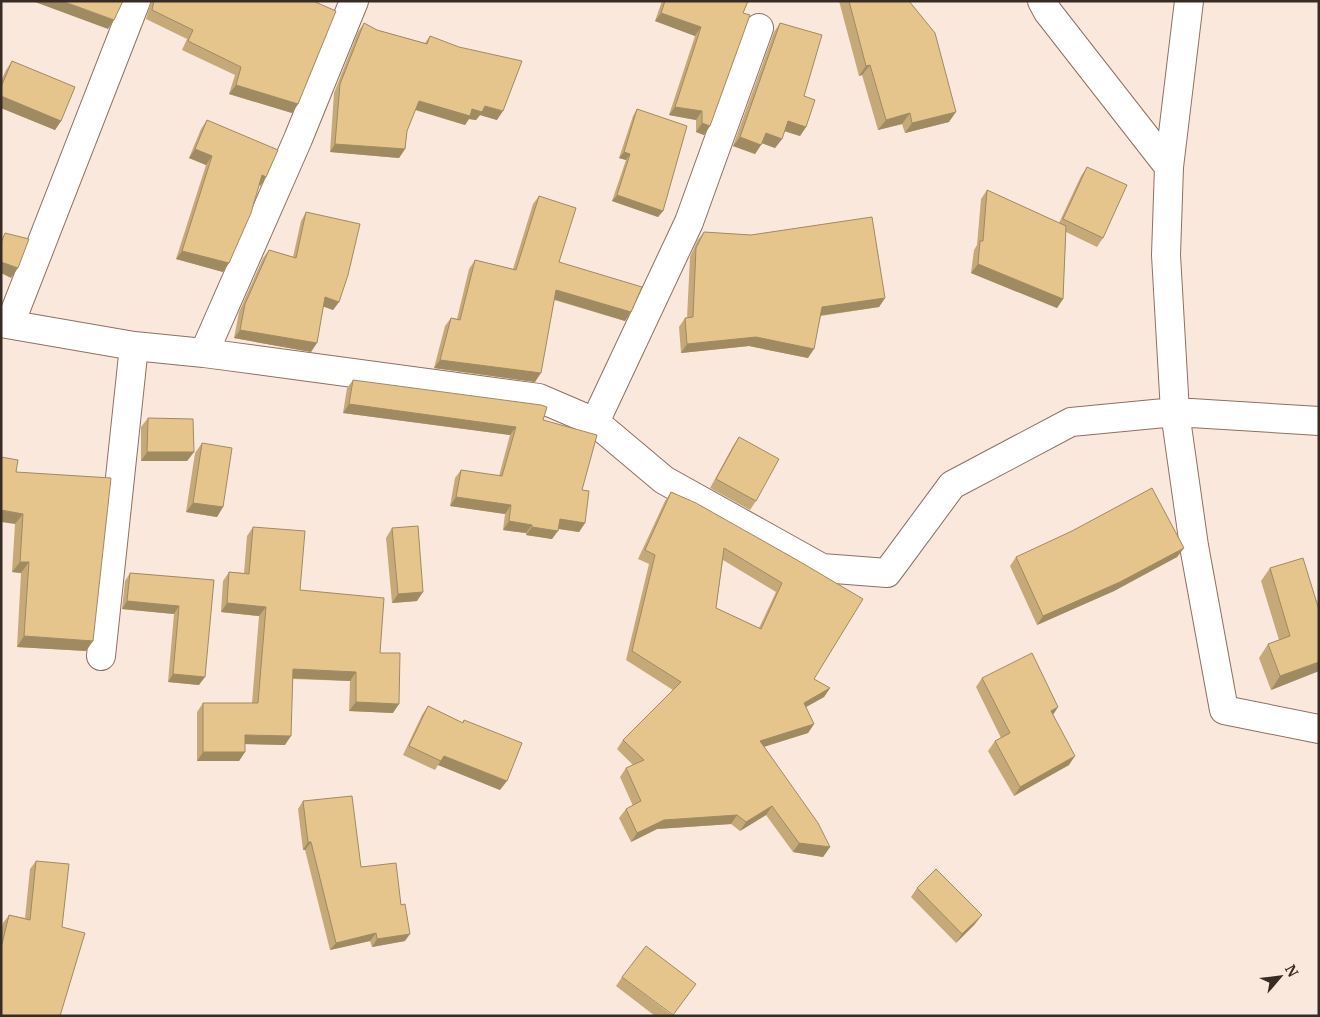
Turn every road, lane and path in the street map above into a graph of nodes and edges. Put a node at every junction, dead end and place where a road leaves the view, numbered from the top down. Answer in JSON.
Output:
{"nodes":[{"id":1,"x":136,"y":1,"type":"edge"},
{"id":2,"x":354,"y":1,"type":"edge"},
{"id":3,"x":1042,"y":1,"type":"edge"},
{"id":4,"x":1189,"y":1,"type":"edge"},
{"id":5,"x":760,"y":28,"type":"dead end"},
{"id":6,"x":1169,"y":167,"type":"junction"},
{"id":7,"x":6,"y":323,"type":"edge"},
{"id":8,"x":134,"y":346,"type":"junction"},
{"id":9,"x":204,"y":353,"type":"junction"},
{"id":10,"x":1175,"y":412,"type":"junction"},
{"id":11,"x":1319,"y":421,"type":"edge"},
{"id":12,"x":595,"y":422,"type":"junction"},
{"id":13,"x":101,"y":656,"type":"dead end"},
{"id":14,"x":1319,"y":730,"type":"edge"}],
"edges":[{"from":1,"to":7,"type":"street"},
{"from":2,"to":9,"type":"street"},
{"from":3,"to":6,"type":"street"},
{"from":4,"to":6,"type":"street"},
{"from":5,"to":12,"type":"street"},
{"from":6,"to":10,"type":"street"},
{"from":7,"to":8,"type":"street"},
{"from":8,"to":9,"type":"street"},
{"from":8,"to":13,"type":"street"},
{"from":9,"to":12,"type":"street"},
{"from":10,"to":11,"type":"street"},
{"from":10,"to":12,"type":"street"},
{"from":10,"to":14,"type":"street"}]}
